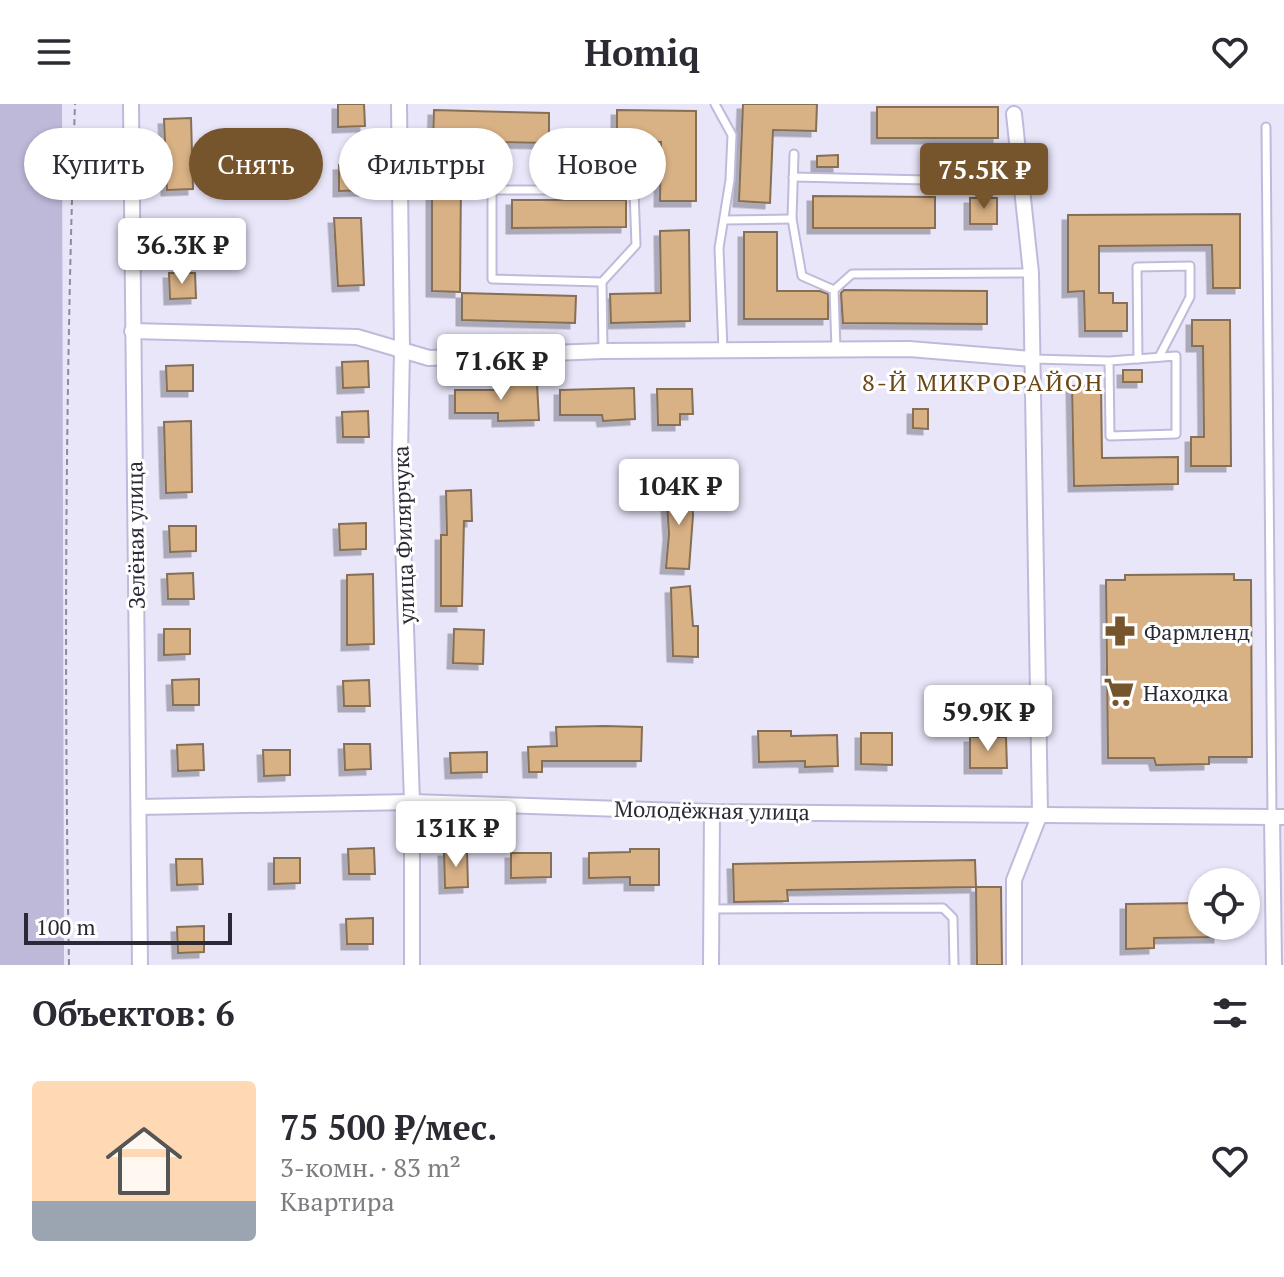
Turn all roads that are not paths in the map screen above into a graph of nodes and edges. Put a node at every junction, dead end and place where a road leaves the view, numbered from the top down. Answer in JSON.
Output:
{"nodes":[{"id":1,"x":131,"y":104,"type":"edge"},
{"id":2,"x":399,"y":104,"type":"edge"},
{"id":3,"x":715,"y":104,"type":"edge"},
{"id":4,"x":1010,"y":109,"type":"edge"},
{"id":5,"x":1266,"y":127,"type":"dead end"},
{"id":6,"x":399,"y":128,"type":"edge"},
{"id":7,"x":794,"y":154,"type":"dead end"},
{"id":8,"x":793,"y":177,"type":"junction"},
{"id":9,"x":1022,"y":182,"type":"junction"},
{"id":10,"x":513,"y":190,"type":"edge"},
{"id":11,"x":400,"y":200,"type":"edge"},
{"id":12,"x":492,"y":200,"type":"edge"},
{"id":13,"x":792,"y":219,"type":"junction"},
{"id":14,"x":724,"y":220,"type":"junction"},
{"id":15,"x":1031,"y":273,"type":"junction"},
{"id":16,"x":602,"y":282,"type":"junction"},
{"id":17,"x":834,"y":290,"type":"junction"},
{"id":18,"x":132,"y":331,"type":"junction"},
{"id":19,"x":402,"y":349,"type":"junction"},
{"id":20,"x":836,"y":349,"type":"junction"},
{"id":21,"x":723,"y":350,"type":"junction"},
{"id":22,"x":603,"y":351,"type":"junction"},
{"id":23,"x":1159,"y":357,"type":"junction"},
{"id":24,"x":1032,"y":359,"type":"junction"},
{"id":25,"x":1138,"y":359,"type":"junction"},
{"id":26,"x":1109,"y":361,"type":"junction"},
{"id":27,"x":412,"y":802,"type":"junction"},
{"id":28,"x":139,"y":807,"type":"junction"},
{"id":29,"x":712,"y":812,"type":"junction"},
{"id":30,"x":1040,"y":814,"type":"junction"},
{"id":31,"x":1278,"y":817,"type":"edge"},
{"id":32,"x":712,"y":909,"type":"junction"},
{"id":33,"x":140,"y":965,"type":"edge"},
{"id":34,"x":412,"y":965,"type":"edge"},
{"id":35,"x":711,"y":965,"type":"edge"},
{"id":36,"x":954,"y":965,"type":"edge"},
{"id":37,"x":1014,"y":965,"type":"edge"},
{"id":38,"x":1274,"y":965,"type":"edge"}],
"edges":[{"from":1,"to":18,"type":"street","name":"Зелёная улица"},
{"from":2,"to":6,"type":"street","name":"улица Филярчука"},
{"from":3,"to":14,"type":"lane"},
{"from":4,"to":9,"type":"street"},
{"from":5,"to":31,"type":"lane"},
{"from":7,"to":8,"type":"lane"},
{"from":8,"to":9,"type":"lane"},
{"from":8,"to":13,"type":"lane"},
{"from":9,"to":15,"type":"street"},
{"from":10,"to":16,"type":"lane"},
{"from":11,"to":19,"type":"street","name":"улица Филярчука"},
{"from":12,"to":16,"type":"lane"},
{"from":13,"to":14,"type":"lane"},
{"from":13,"to":17,"type":"lane"},
{"from":14,"to":21,"type":"lane"},
{"from":15,"to":17,"type":"lane"},
{"from":15,"to":24,"type":"street"},
{"from":16,"to":22,"type":"lane"},
{"from":17,"to":20,"type":"lane"},
{"from":18,"to":19,"type":"street"},
{"from":18,"to":28,"type":"street","name":"Зелёная улица"},
{"from":19,"to":22,"type":"street"},
{"from":19,"to":27,"type":"street","name":"улица Филярчука"},
{"from":20,"to":21,"type":"street"},
{"from":20,"to":24,"type":"street"},
{"from":21,"to":22,"type":"street"},
{"from":23,"to":25,"type":"lane"},
{"from":23,"to":25,"type":"lane"},
{"from":23,"to":26,"type":"lane"},
{"from":24,"to":26,"type":"lane"},
{"from":24,"to":30,"type":"street"},
{"from":25,"to":26,"type":"lane"},
{"from":27,"to":28,"type":"street","name":"Молодёжная улица"},
{"from":27,"to":29,"type":"street","name":"Молодёжная улица"},
{"from":27,"to":34,"type":"street","name":"улица Филярчука"},
{"from":28,"to":33,"type":"street","name":"Зелёная улица"},
{"from":29,"to":30,"type":"street","name":"Молодёжная улица"},
{"from":29,"to":32,"type":"street"},
{"from":30,"to":31,"type":"street","name":"Молодёжная улица"},
{"from":30,"to":37,"type":"street"},
{"from":31,"to":38,"type":"street"},
{"from":32,"to":35,"type":"street"},
{"from":32,"to":36,"type":"lane"}]}
